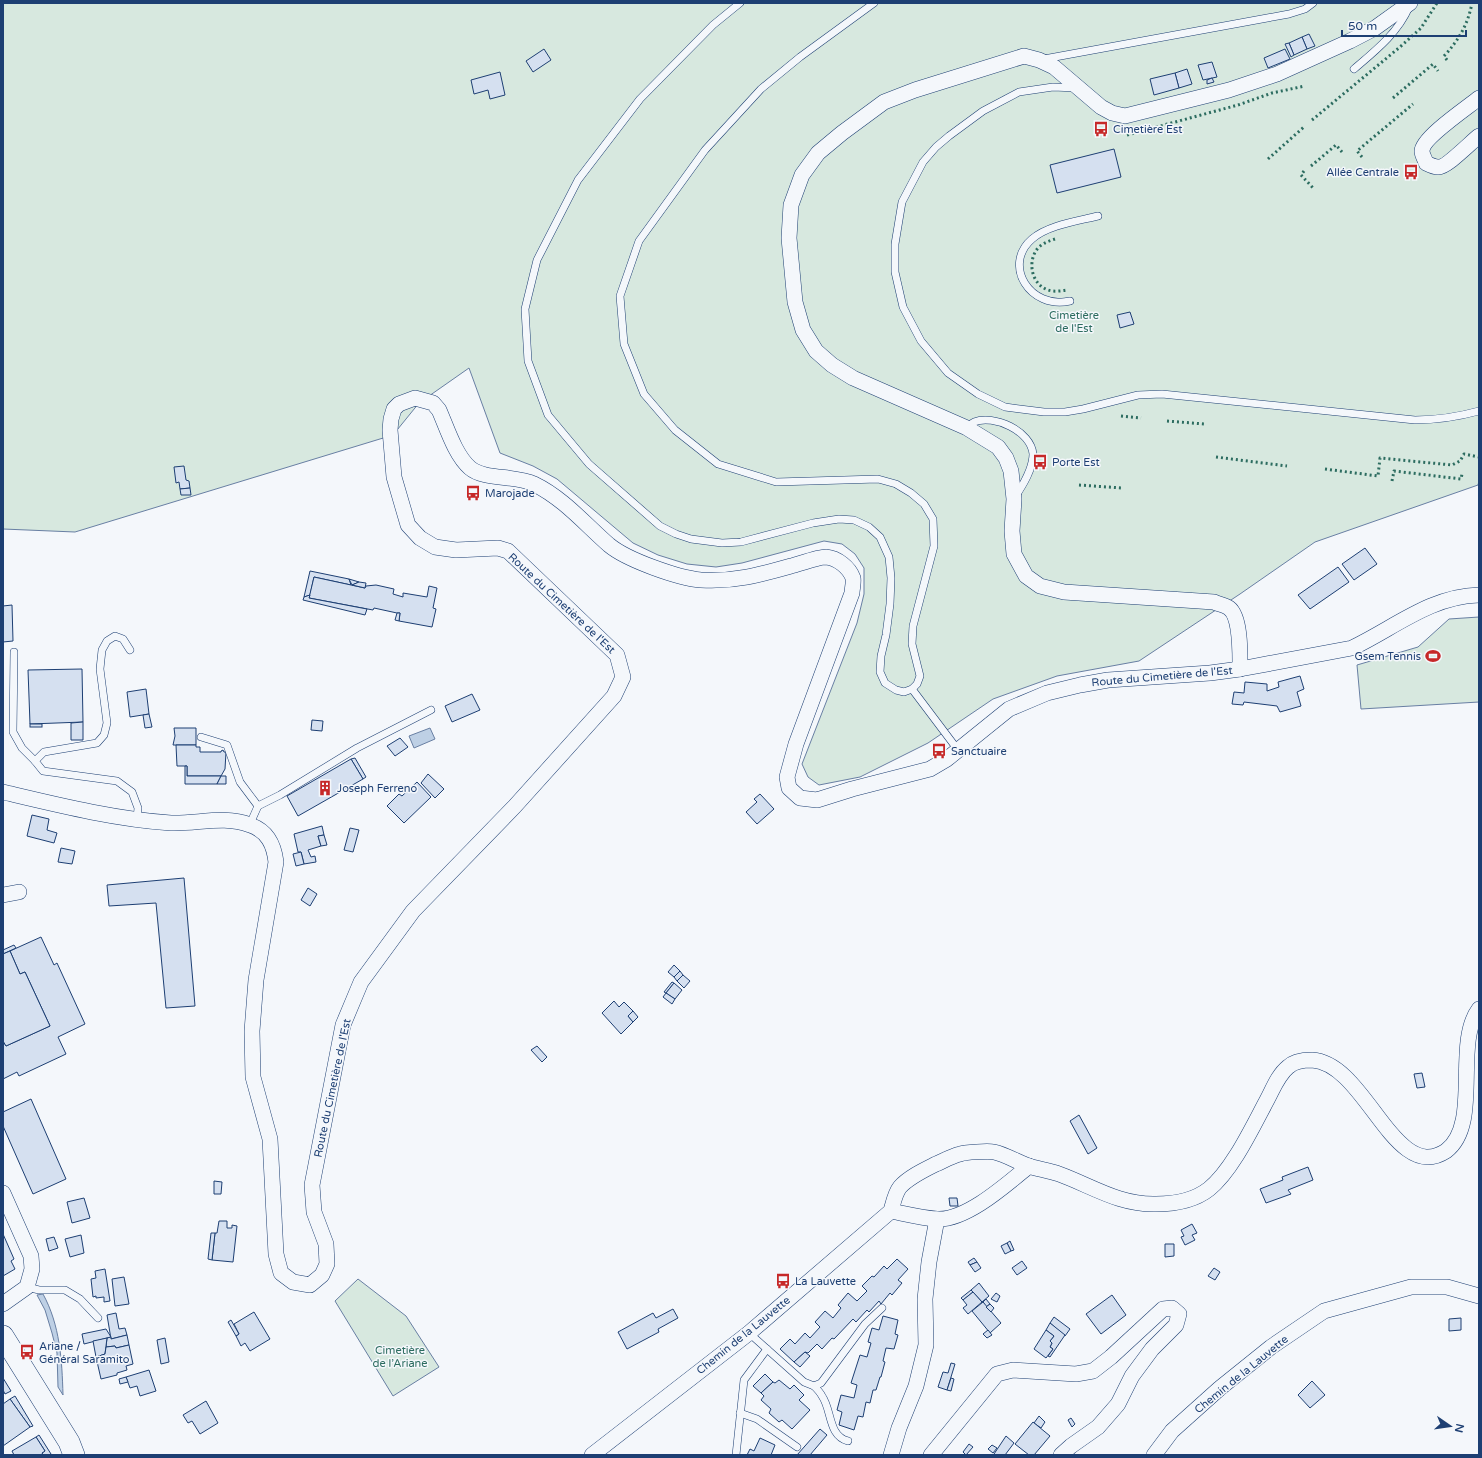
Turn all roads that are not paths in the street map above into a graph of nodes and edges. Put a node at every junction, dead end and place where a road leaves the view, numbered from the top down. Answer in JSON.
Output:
{"nodes":[{"id":1,"x":740,"y":3,"type":"edge"},
{"id":2,"x":874,"y":3,"type":"edge"},
{"id":3,"x":1313,"y":3,"type":"edge"},
{"id":4,"x":1410,"y":3,"type":"edge"},
{"id":5,"x":1039,"y":60,"type":"junction"},
{"id":6,"x":1354,"y":69,"type":"dead end"},
{"id":7,"x":1078,"y":88,"type":"junction"},
{"id":8,"x":1479,"y":98,"type":"edge"},
{"id":9,"x":1479,"y":136,"type":"edge"},
{"id":10,"x":1098,"y":216,"type":"dead end"},
{"id":11,"x":1070,"y":301,"type":"dead end"},
{"id":12,"x":1479,"y":411,"type":"edge"},
{"id":13,"x":967,"y":428,"type":"junction"},
{"id":14,"x":1014,"y":499,"type":"junction"},
{"id":15,"x":1479,"y":595,"type":"edge"},
{"id":16,"x":130,"y":650,"type":"dead end"},
{"id":17,"x":14,"y":652,"type":"dead end"},
{"id":18,"x":1240,"y":669,"type":"junction"},
{"id":19,"x":912,"y":689,"type":"junction"},
{"id":20,"x":431,"y":710,"type":"dead end"},
{"id":21,"x":201,"y":737,"type":"dead end"},
{"id":22,"x":958,"y":750,"type":"junction"},
{"id":23,"x":35,"y":761,"type":"junction"},
{"id":24,"x":3,"y":792,"type":"edge"},
{"id":25,"x":258,"y":806,"type":"junction"},
{"id":26,"x":137,"y":819,"type":"junction"},
{"id":27,"x":250,"y":824,"type":"junction"},
{"id":28,"x":19,"y":892,"type":"dead end"},
{"id":29,"x":3,"y":895,"type":"edge"},
{"id":30,"x":1479,"y":1009,"type":"edge"},
{"id":31,"x":1029,"y":1166,"type":"junction"},
{"id":32,"x":3,"y":1193,"type":"edge"},
{"id":33,"x":891,"y":1211,"type":"junction"},
{"id":34,"x":937,"y":1219,"type":"junction"},
{"id":35,"x":27,"y":1287,"type":"junction"},
{"id":36,"x":1479,"y":1296,"type":"edge"},
{"id":37,"x":3,"y":1304,"type":"edge"},
{"id":38,"x":882,"y":1308,"type":"dead end"},
{"id":39,"x":98,"y":1318,"type":"dead end"},
{"id":40,"x":749,"y":1333,"type":"junction"},
{"id":41,"x":3,"y":1336,"type":"edge"},
{"id":42,"x":767,"y":1349,"type":"junction"},
{"id":43,"x":814,"y":1386,"type":"junction"},
{"id":44,"x":740,"y":1413,"type":"junction"},
{"id":45,"x":848,"y":1441,"type":"dead end"},
{"id":46,"x":797,"y":1447,"type":"dead end"},
{"id":47,"x":74,"y":1455,"type":"edge"},
{"id":48,"x":592,"y":1455,"type":"edge"},
{"id":49,"x":736,"y":1455,"type":"edge"},
{"id":50,"x":891,"y":1455,"type":"edge"},
{"id":51,"x":931,"y":1455,"type":"edge"},
{"id":52,"x":1061,"y":1455,"type":"edge"},
{"id":53,"x":1154,"y":1455,"type":"edge"}],
"edges":[{"from":1,"to":19,"type":"lane"},
{"from":2,"to":19,"type":"lane"},
{"from":3,"to":5,"type":"lane"},
{"from":4,"to":6,"type":"lane"},
{"from":4,"to":7,"type":"street"},
{"from":5,"to":7,"type":"street"},
{"from":5,"to":13,"type":"street"},
{"from":7,"to":12,"type":"lane"},
{"from":8,"to":9,"type":"street"},
{"from":10,"to":11,"type":"lane"},
{"from":13,"to":14,"type":"street"},
{"from":13,"to":14,"type":"lane"},
{"from":14,"to":18,"type":"street"},
{"from":15,"to":18,"type":"street","name":"Route du Cimetière de l'Est"},
{"from":16,"to":23,"type":"lane"},
{"from":17,"to":23,"type":"lane"},
{"from":18,"to":22,"type":"street","name":"Route du Cimetière de l'Est"},
{"from":19,"to":22,"type":"lane"},
{"from":20,"to":25,"type":"lane"},
{"from":21,"to":25,"type":"lane"},
{"from":22,"to":27,"type":"street","name":"Route du Cimetière de l'Est"},
{"from":23,"to":26,"type":"lane"},
{"from":24,"to":26,"type":"street","name":"Route du Cimetière de l'Est"},
{"from":25,"to":27,"type":"lane"},
{"from":26,"to":27,"type":"street","name":"Route du Cimetière de l'Est"},
{"from":28,"to":29,"type":"street"},
{"from":30,"to":31,"type":"street"},
{"from":31,"to":33,"type":"street"},
{"from":31,"to":34,"type":"street"},
{"from":32,"to":35,"type":"street"},
{"from":33,"to":34,"type":"street"},
{"from":33,"to":40,"type":"street","name":"Chemin de la Lauvette"},
{"from":34,"to":50,"type":"street"},
{"from":35,"to":37,"type":"street"},
{"from":35,"to":39,"type":"lane"},
{"from":36,"to":53,"type":"street","name":"Chemin de la Lauvette"},
{"from":38,"to":43,"type":"lane"},
{"from":40,"to":42,"type":"lane"},
{"from":40,"to":48,"type":"street","name":"Chemin de la Lauvette"},
{"from":41,"to":47,"type":"street"},
{"from":42,"to":43,"type":"lane"},
{"from":42,"to":44,"type":"lane"},
{"from":43,"to":45,"type":"lane"},
{"from":44,"to":46,"type":"lane"},
{"from":44,"to":49,"type":"lane"},
{"from":51,"to":52,"type":"street"}]}
